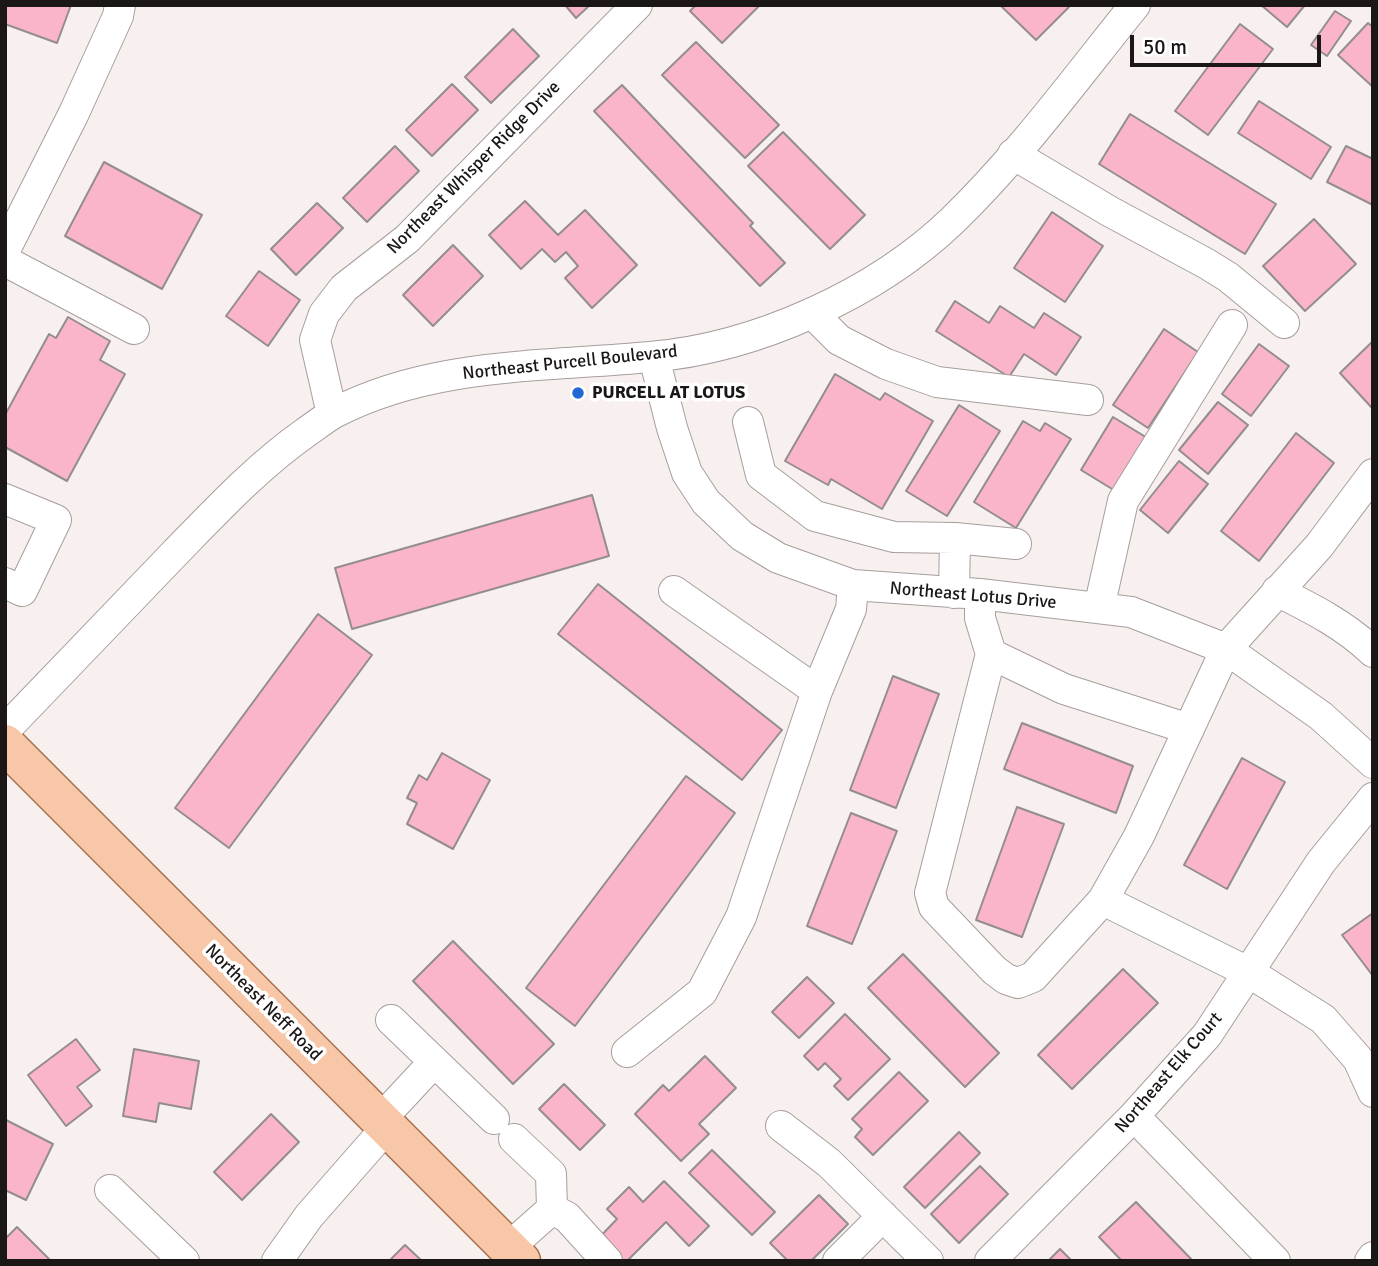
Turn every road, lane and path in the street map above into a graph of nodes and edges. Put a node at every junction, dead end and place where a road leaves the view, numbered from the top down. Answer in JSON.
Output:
{"nodes":[{"id":1,"x":120,"y":5,"type":"edge"},
{"id":2,"x":637,"y":5,"type":"edge"},
{"id":3,"x":1135,"y":5,"type":"edge"},
{"id":4,"x":1013,"y":155,"type":"junction"},
{"id":5,"x":16,"y":203,"type":"edge"},
{"id":6,"x":5,"y":250,"type":"edge"},
{"id":7,"x":5,"y":261,"type":"edge"},
{"id":8,"x":812,"y":313,"type":"junction"},
{"id":9,"x":1284,"y":323,"type":"dead end"},
{"id":10,"x":1232,"y":325,"type":"dead end"},
{"id":11,"x":134,"y":329,"type":"dead end"},
{"id":12,"x":654,"y":357,"type":"junction"},
{"id":13,"x":1088,"y":400,"type":"dead end"},
{"id":14,"x":332,"y":414,"type":"junction"},
{"id":15,"x":748,"y":422,"type":"dead end"},
{"id":16,"x":1373,"y":474,"type":"edge"},
{"id":17,"x":5,"y":499,"type":"edge"},
{"id":18,"x":955,"y":538,"type":"junction"},
{"id":19,"x":1016,"y":544,"type":"dead end"},
{"id":20,"x":5,"y":583,"type":"edge"},
{"id":21,"x":853,"y":585,"type":"junction"},
{"id":22,"x":674,"y":591,"type":"dead end"},
{"id":23,"x":1277,"y":591,"type":"junction"},
{"id":24,"x":967,"y":594,"type":"junction"},
{"id":25,"x":1099,"y":608,"type":"junction"},
{"id":26,"x":1226,"y":649,"type":"junction"},
{"id":27,"x":1373,"y":652,"type":"edge"},
{"id":28,"x":991,"y":654,"type":"junction"},
{"id":29,"x":817,"y":691,"type":"junction"},
{"id":30,"x":1189,"y":729,"type":"junction"},
{"id":31,"x":5,"y":730,"type":"edge"},
{"id":32,"x":5,"y":744,"type":"edge"},
{"id":33,"x":1373,"y":763,"type":"edge"},
{"id":34,"x":1373,"y":798,"type":"edge"},
{"id":35,"x":1103,"y":901,"type":"junction"},
{"id":36,"x":1250,"y":973,"type":"junction"},
{"id":37,"x":391,"y":1020,"type":"dead end"},
{"id":38,"x":627,"y":1052,"type":"dead end"},
{"id":39,"x":434,"y":1062,"type":"junction"},
{"id":40,"x":1373,"y":1092,"type":"edge"},
{"id":41,"x":1133,"y":1116,"type":"junction"},
{"id":42,"x":383,"y":1124,"type":"junction"},
{"id":43,"x":781,"y":1126,"type":"dead end"},
{"id":44,"x":110,"y":1190,"type":"dead end"},
{"id":45,"x":552,"y":1209,"type":"junction"},
{"id":46,"x":883,"y":1216,"type":"junction"},
{"id":47,"x":514,"y":1254,"type":"edge"},
{"id":48,"x":184,"y":1261,"type":"edge"},
{"id":49,"x":277,"y":1261,"type":"edge"},
{"id":50,"x":607,"y":1261,"type":"edge"},
{"id":51,"x":838,"y":1261,"type":"edge"},
{"id":52,"x":928,"y":1261,"type":"edge"},
{"id":53,"x":990,"y":1261,"type":"edge"},
{"id":54,"x":1275,"y":1261,"type":"edge"}],
"edges":[{"from":1,"to":5,"type":"street"},
{"from":2,"to":14,"type":"street","name":"Northeast Whisper Ridge Drive"},
{"from":3,"to":4,"type":"street","name":"Northeast Purcell Boulevard"},
{"from":4,"to":8,"type":"street","name":"Northeast Purcell Boulevard"},
{"from":4,"to":9,"type":"street"},
{"from":5,"to":6,"type":"street"},
{"from":7,"to":11,"type":"street"},
{"from":8,"to":12,"type":"street","name":"Northeast Purcell Boulevard"},
{"from":8,"to":13,"type":"street"},
{"from":10,"to":25,"type":"street"},
{"from":12,"to":14,"type":"street","name":"Northeast Purcell Boulevard"},
{"from":12,"to":21,"type":"street","name":"Northeast Lotus Drive"},
{"from":14,"to":31,"type":"street","name":"Northeast Purcell Boulevard"},
{"from":15,"to":18,"type":"street"},
{"from":16,"to":23,"type":"street"},
{"from":17,"to":20,"type":"street"},
{"from":18,"to":19,"type":"street"},
{"from":18,"to":24,"type":"street"},
{"from":21,"to":24,"type":"street","name":"Northeast Lotus Drive"},
{"from":21,"to":29,"type":"street"},
{"from":22,"to":29,"type":"street"},
{"from":23,"to":26,"type":"street"},
{"from":23,"to":27,"type":"street"},
{"from":24,"to":25,"type":"street","name":"Northeast Lotus Drive"},
{"from":24,"to":28,"type":"street"},
{"from":25,"to":26,"type":"street","name":"Northeast Lotus Drive"},
{"from":26,"to":30,"type":"street"},
{"from":26,"to":33,"type":"street","name":"Northeast Lotus Drive"},
{"from":28,"to":30,"type":"street"},
{"from":28,"to":35,"type":"street"},
{"from":29,"to":38,"type":"street"},
{"from":30,"to":35,"type":"street"},
{"from":32,"to":42,"type":"main road","name":"Northeast Neff Road"},
{"from":34,"to":36,"type":"street","name":"Northeast Elk Court"},
{"from":35,"to":36,"type":"street"},
{"from":36,"to":40,"type":"street"},
{"from":36,"to":41,"type":"street","name":"Northeast Elk Court"},
{"from":37,"to":39,"type":"street"},
{"from":39,"to":42,"type":"street"},
{"from":39,"to":45,"type":"street"},
{"from":41,"to":53,"type":"street","name":"Northeast Elk Court"},
{"from":41,"to":54,"type":"street"},
{"from":42,"to":47,"type":"main road","name":"Northeast Neff Road"},
{"from":42,"to":49,"type":"street"},
{"from":43,"to":46,"type":"street"},
{"from":44,"to":48,"type":"street"},
{"from":45,"to":47,"type":"street"},
{"from":45,"to":50,"type":"street"},
{"from":46,"to":51,"type":"street"},
{"from":46,"to":52,"type":"street"}]}
